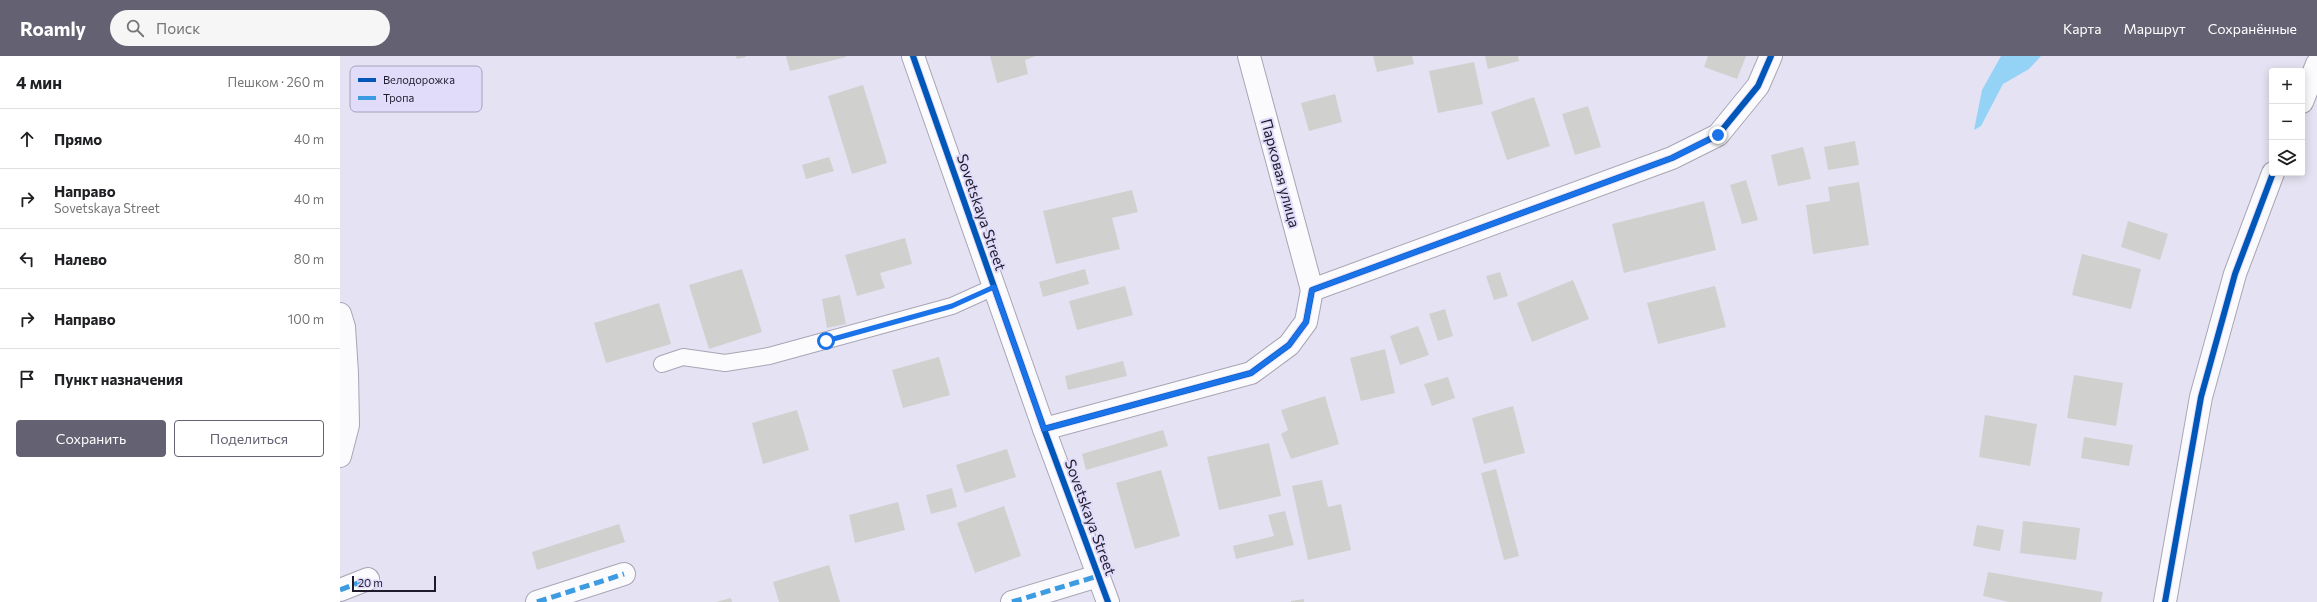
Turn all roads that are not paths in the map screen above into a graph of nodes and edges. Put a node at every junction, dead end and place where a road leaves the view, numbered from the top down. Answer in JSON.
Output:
{"nodes":[{"id":1,"x":913,"y":56,"type":"edge"},
{"id":2,"x":1249,"y":56,"type":"edge"},
{"id":3,"x":1771,"y":56,"type":"edge"},
{"id":4,"x":2317,"y":64,"type":"edge"},
{"id":5,"x":2305,"y":94,"type":"edge"},
{"id":6,"x":2272,"y":176,"type":"edge"},
{"id":7,"x":994,"y":287,"type":"junction"},
{"id":8,"x":1312,"y":290,"type":"junction"},
{"id":9,"x":340,"y":314,"type":"edge"},
{"id":10,"x":662,"y":364,"type":"dead end"},
{"id":11,"x":1044,"y":429,"type":"junction"},
{"id":12,"x":340,"y":456,"type":"edge"},
{"id":13,"x":624,"y":574,"type":"dead end"},
{"id":14,"x":1098,"y":576,"type":"junction"},
{"id":15,"x":368,"y":579,"type":"dead end"},
{"id":16,"x":340,"y":590,"type":"edge"},
{"id":17,"x":537,"y":602,"type":"edge"},
{"id":18,"x":1012,"y":602,"type":"edge"},
{"id":19,"x":1108,"y":602,"type":"edge"},
{"id":20,"x":2165,"y":602,"type":"edge"}],
"edges":[{"from":1,"to":7,"type":"street","name":"Sovetskaya Street"},
{"from":2,"to":8,"type":"street","name":"Парковая улица"},
{"from":3,"to":8,"type":"street"},
{"from":4,"to":5,"type":"street"},
{"from":6,"to":20,"type":"street"},
{"from":7,"to":10,"type":"lane"},
{"from":7,"to":11,"type":"street","name":"Sovetskaya Street"},
{"from":8,"to":11,"type":"street"},
{"from":9,"to":12,"type":"street"},
{"from":11,"to":14,"type":"street","name":"Sovetskaya Street"},
{"from":13,"to":17,"type":"street"},
{"from":14,"to":18,"type":"street"},
{"from":14,"to":19,"type":"street","name":"Sovetskaya Street"},
{"from":15,"to":16,"type":"street"}]}
